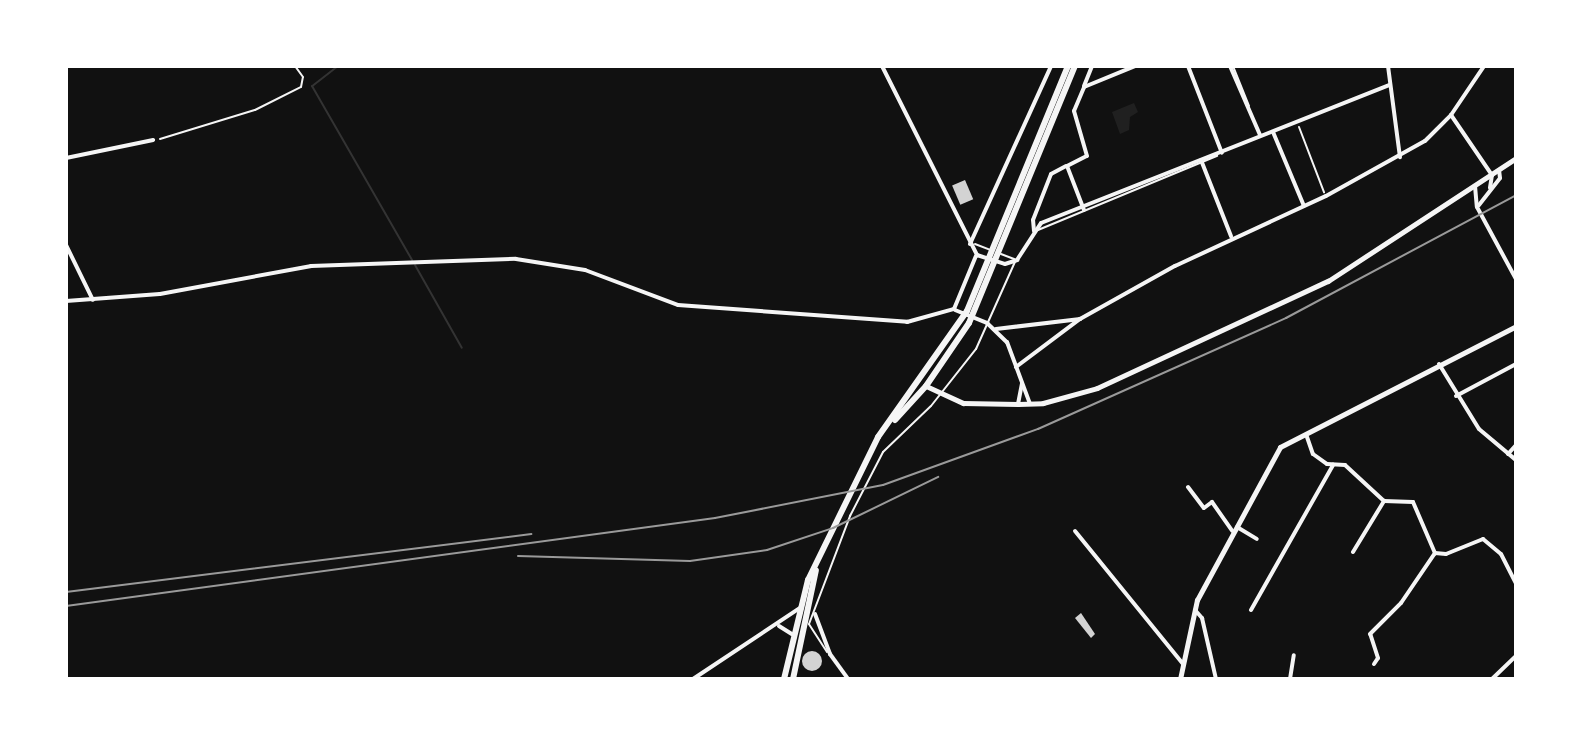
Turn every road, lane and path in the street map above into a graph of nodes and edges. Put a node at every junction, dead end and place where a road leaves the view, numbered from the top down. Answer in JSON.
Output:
{"nodes":[{"id":1,"x":295,"y":66,"type":"edge"},
{"id":2,"x":882,"y":66,"type":"edge"},
{"id":3,"x":1051,"y":66,"type":"edge"},
{"id":4,"x":1068,"y":66,"type":"edge"},
{"id":5,"x":1075,"y":66,"type":"edge"},
{"id":6,"x":1092,"y":66,"type":"edge"},
{"id":7,"x":1135,"y":66,"type":"edge"},
{"id":8,"x":1188,"y":66,"type":"edge"},
{"id":9,"x":1232,"y":66,"type":"edge"},
{"id":10,"x":1388,"y":66,"type":"edge"},
{"id":11,"x":1484,"y":66,"type":"edge"},
{"id":12,"x":1390,"y":85,"type":"junction"},
{"id":13,"x":1084,"y":87,"type":"junction"},
{"id":14,"x":1451,"y":115,"type":"junction"},
{"id":15,"x":1297,"y":123,"type":"junction"},
{"id":16,"x":1273,"y":132,"type":"junction"},
{"id":17,"x":1262,"y":137,"type":"junction"},
{"id":18,"x":153,"y":140,"type":"joint"},
{"id":19,"x":1222,"y":152,"type":"junction"},
{"id":20,"x":1400,"y":157,"type":"junction"},
{"id":21,"x":66,"y":158,"type":"edge"},
{"id":22,"x":1516,"y":158,"type":"edge"},
{"id":23,"x":1201,"y":161,"type":"junction"},
{"id":24,"x":1067,"y":166,"type":"junction"},
{"id":25,"x":1499,"y":170,"type":"junction"},
{"id":26,"x":1492,"y":175,"type":"junction"},
{"id":27,"x":1475,"y":186,"type":"junction"},
{"id":28,"x":1490,"y":188,"type":"junction"},
{"id":29,"x":1326,"y":196,"type":"junction"},
{"id":30,"x":1304,"y":206,"type":"junction"},
{"id":31,"x":1477,"y":207,"type":"junction"},
{"id":32,"x":1083,"y":209,"type":"junction"},
{"id":33,"x":1034,"y":231,"type":"junction"},
{"id":34,"x":1231,"y":236,"type":"junction"},
{"id":35,"x":1002,"y":237,"type":"junction"},
{"id":36,"x":970,"y":244,"type":"junction"},
{"id":37,"x":66,"y":245,"type":"edge"},
{"id":38,"x":977,"y":255,"type":"junction"},
{"id":39,"x":1017,"y":260,"type":"junction"},
{"id":40,"x":1515,"y":275,"type":"edge"},
{"id":41,"x":93,"y":300,"type":"junction"},
{"id":42,"x":66,"y":301,"type":"edge"},
{"id":43,"x":954,"y":309,"type":"junction"},
{"id":44,"x":1080,"y":319,"type":"junction"},
{"id":45,"x":1059,"y":322,"type":"junction"},
{"id":46,"x":987,"y":323,"type":"junction"},
{"id":47,"x":1516,"y":326,"type":"edge"},
{"id":48,"x":995,"y":329,"type":"junction"},
{"id":49,"x":1064,"y":331,"type":"junction"},
{"id":50,"x":1439,"y":364,"type":"junction"},
{"id":51,"x":1516,"y":364,"type":"edge"},
{"id":52,"x":1016,"y":367,"type":"junction"},
{"id":53,"x":1022,"y":383,"type":"junction"},
{"id":54,"x":915,"y":386,"type":"junction"},
{"id":55,"x":926,"y":386,"type":"junction"},
{"id":56,"x":941,"y":393,"type":"junction"},
{"id":57,"x":1456,"y":396,"type":"junction"},
{"id":58,"x":1018,"y":404,"type":"junction"},
{"id":59,"x":1030,"y":404,"type":"junction"},
{"id":60,"x":878,"y":437,"type":"junction"},
{"id":61,"x":1307,"y":437,"type":"junction"},
{"id":62,"x":1516,"y":445,"type":"edge"},
{"id":63,"x":1508,"y":454,"type":"junction"},
{"id":64,"x":1516,"y":460,"type":"edge"},
{"id":65,"x":1333,"y":465,"type":"junction"},
{"id":66,"x":1188,"y":487,"type":"dead end"},
{"id":67,"x":1384,"y":501,"type":"junction"},
{"id":68,"x":1233,"y":529,"type":"junction"},
{"id":69,"x":1075,"y":531,"type":"dead end"},
{"id":70,"x":1257,"y":539,"type":"dead end"},
{"id":71,"x":1353,"y":552,"type":"dead end"},
{"id":72,"x":1435,"y":553,"type":"junction"},
{"id":73,"x":1516,"y":584,"type":"edge"},
{"id":74,"x":1194,"y":609,"type":"junction"},
{"id":75,"x":1251,"y":610,"type":"dead end"},
{"id":76,"x":801,"y":611,"type":"junction"},
{"id":77,"x":813,"y":614,"type":"junction"},
{"id":78,"x":777,"y":626,"type":"junction"},
{"id":79,"x":792,"y":634,"type":"junction"},
{"id":80,"x":1294,"y":655,"type":"dead end"},
{"id":81,"x":1516,"y":656,"type":"edge"},
{"id":82,"x":1183,"y":664,"type":"junction"},
{"id":83,"x":1374,"y":664,"type":"dead end"},
{"id":84,"x":693,"y":679,"type":"edge"},
{"id":85,"x":784,"y":679,"type":"edge"},
{"id":86,"x":793,"y":679,"type":"edge"},
{"id":87,"x":848,"y":679,"type":"edge"},
{"id":88,"x":1180,"y":679,"type":"edge"},
{"id":89,"x":1216,"y":679,"type":"edge"},
{"id":90,"x":1290,"y":679,"type":"edge"},
{"id":91,"x":1492,"y":679,"type":"edge"}],
"edges":[{"from":1,"to":18,"type":"path"},
{"from":2,"to":36,"type":"street"},
{"from":3,"to":36,"type":"street"},
{"from":4,"to":35,"type":"main road"},
{"from":5,"to":35,"type":"main road"},
{"from":6,"to":13,"type":"street"},
{"from":7,"to":13,"type":"street"},
{"from":8,"to":19,"type":"street"},
{"from":9,"to":17,"type":"street"},
{"from":10,"to":12,"type":"street"},
{"from":11,"to":14,"type":"street"},
{"from":12,"to":15,"type":"street"},
{"from":12,"to":20,"type":"street"},
{"from":13,"to":24,"type":"street"},
{"from":14,"to":20,"type":"street"},
{"from":14,"to":26,"type":"street"},
{"from":15,"to":16,"type":"street"},
{"from":15,"to":29,"type":"path"},
{"from":16,"to":17,"type":"street"},
{"from":16,"to":30,"type":"street"},
{"from":17,"to":19,"type":"street"},
{"from":18,"to":21,"type":"street"},
{"from":19,"to":23,"type":"street"},
{"from":20,"to":29,"type":"street"},
{"from":22,"to":25,"type":"main road"},
{"from":23,"to":32,"type":"street"},
{"from":23,"to":34,"type":"street"},
{"from":24,"to":32,"type":"street"},
{"from":24,"to":33,"type":"street"},
{"from":25,"to":26,"type":"main road"},
{"from":25,"to":28,"type":"street"},
{"from":26,"to":27,"type":"main road"},
{"from":26,"to":28,"type":"street"},
{"from":27,"to":31,"type":"street"},
{"from":27,"to":59,"type":"main road"},
{"from":28,"to":31,"type":"street"},
{"from":29,"to":30,"type":"street"},
{"from":30,"to":34,"type":"street"},
{"from":31,"to":40,"type":"street"},
{"from":32,"to":33,"type":"street"},
{"from":33,"to":39,"type":"street"},
{"from":34,"to":44,"type":"street"},
{"from":35,"to":54,"type":"main road"},
{"from":35,"to":55,"type":"main road"},
{"from":36,"to":38,"type":"street"},
{"from":36,"to":39,"type":"lane"},
{"from":37,"to":41,"type":"street"},
{"from":38,"to":39,"type":"street"},
{"from":38,"to":43,"type":"street"},
{"from":39,"to":46,"type":"lane"},
{"from":41,"to":42,"type":"street"},
{"from":41,"to":43,"type":"street"},
{"from":43,"to":46,"type":"street"},
{"from":44,"to":45,"type":"street"},
{"from":44,"to":49,"type":"street"},
{"from":45,"to":48,"type":"street"},
{"from":45,"to":49,"type":"street"},
{"from":46,"to":48,"type":"street"},
{"from":46,"to":56,"type":"lane"},
{"from":47,"to":50,"type":"main road"},
{"from":48,"to":52,"type":"street"},
{"from":49,"to":52,"type":"street"},
{"from":50,"to":57,"type":"street"},
{"from":50,"to":61,"type":"main road"},
{"from":51,"to":57,"type":"street"},
{"from":52,"to":53,"type":"street"},
{"from":53,"to":58,"type":"street"},
{"from":53,"to":59,"type":"street"},
{"from":54,"to":55,"type":"main road"},
{"from":54,"to":60,"type":"main road"},
{"from":55,"to":56,"type":"main road"},
{"from":55,"to":60,"type":"main road"},
{"from":56,"to":58,"type":"main road"},
{"from":56,"to":77,"type":"lane"},
{"from":57,"to":63,"type":"street"},
{"from":58,"to":59,"type":"main road"},
{"from":60,"to":76,"type":"main road"},
{"from":61,"to":65,"type":"street"},
{"from":61,"to":68,"type":"main road"},
{"from":62,"to":63,"type":"street"},
{"from":63,"to":64,"type":"street"},
{"from":65,"to":67,"type":"street"},
{"from":65,"to":75,"type":"street"},
{"from":66,"to":68,"type":"street"},
{"from":67,"to":71,"type":"street"},
{"from":67,"to":72,"type":"street"},
{"from":68,"to":70,"type":"street"},
{"from":68,"to":74,"type":"main road"},
{"from":69,"to":82,"type":"street"},
{"from":72,"to":73,"type":"street"},
{"from":72,"to":83,"type":"street"},
{"from":74,"to":82,"type":"main road"},
{"from":74,"to":89,"type":"street"},
{"from":76,"to":77,"type":"lane"},
{"from":76,"to":78,"type":"street"},
{"from":76,"to":79,"type":"main road"},
{"from":76,"to":86,"type":"main road"},
{"from":77,"to":87,"type":"street"},
{"from":78,"to":79,"type":"street"},
{"from":78,"to":84,"type":"street"},
{"from":79,"to":85,"type":"main road"},
{"from":80,"to":90,"type":"street"},
{"from":81,"to":91,"type":"street"},
{"from":82,"to":88,"type":"main road"}]}
